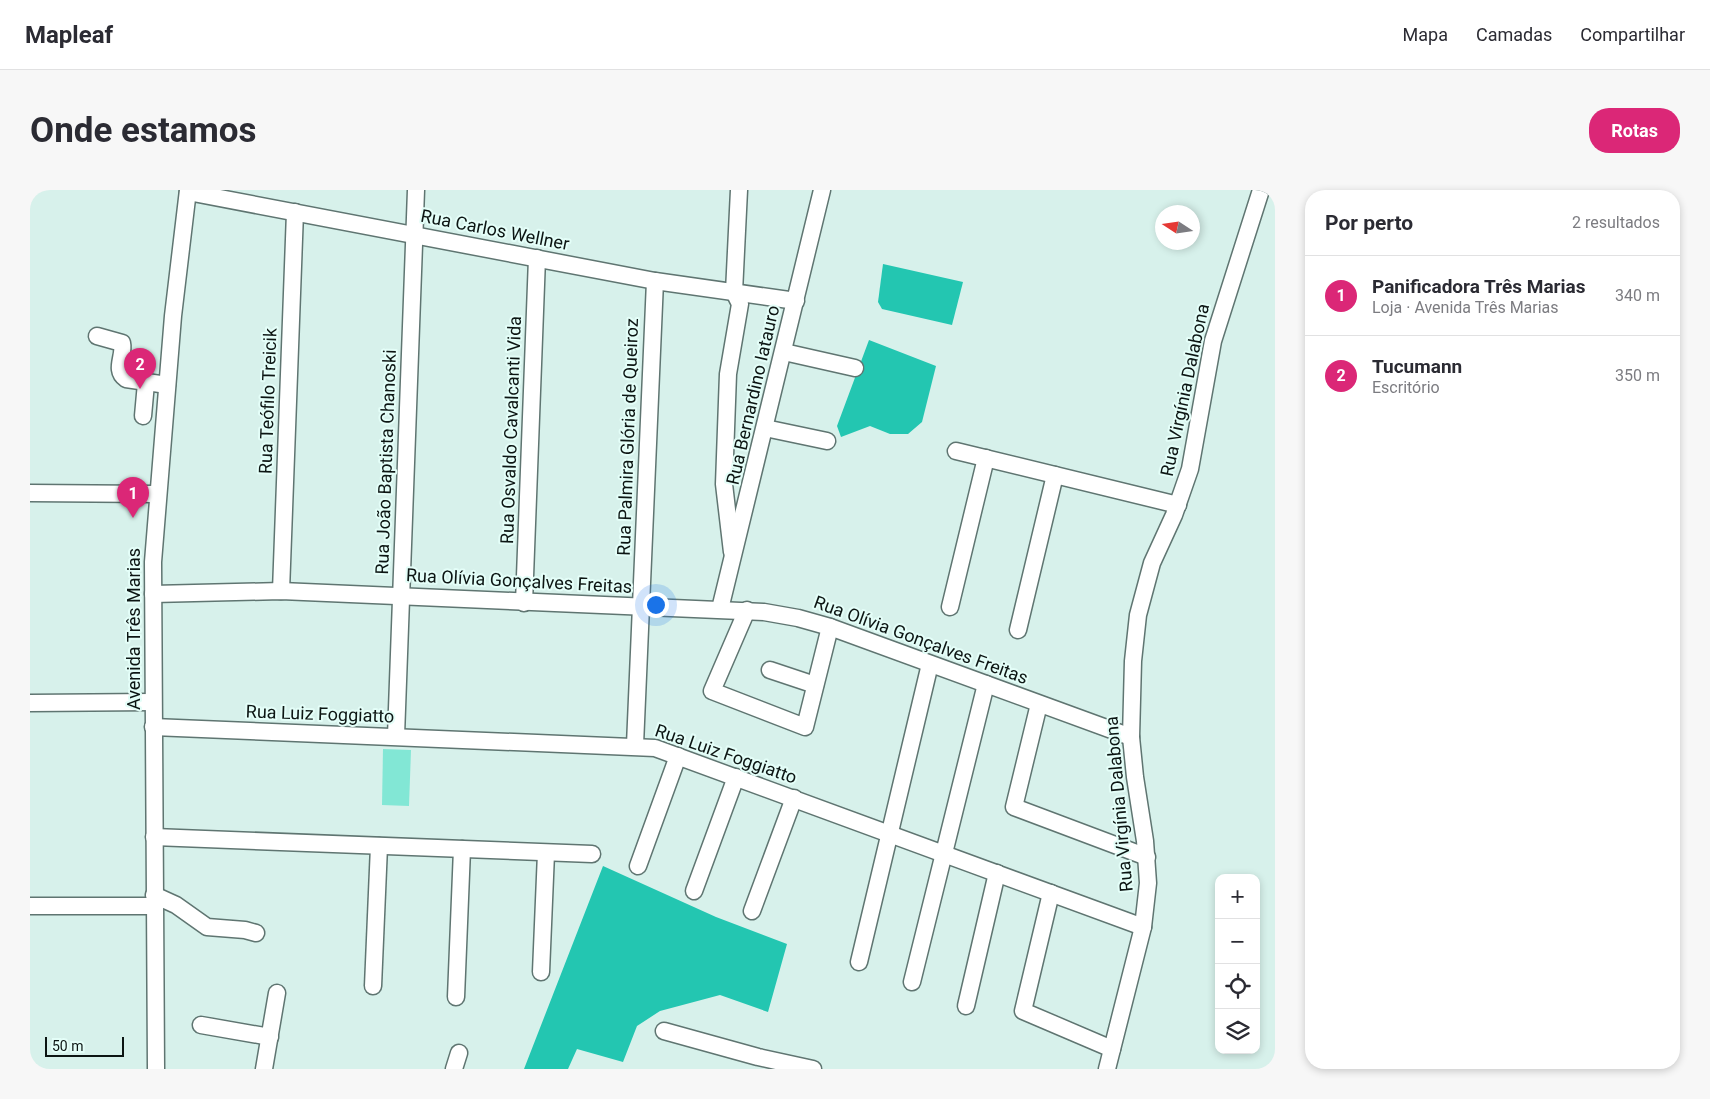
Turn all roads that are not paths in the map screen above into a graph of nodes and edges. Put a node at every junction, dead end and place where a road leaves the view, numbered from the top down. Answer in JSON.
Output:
{"nodes":[{"id":1,"x":416,"y":190,"type":"edge"},
{"id":2,"x":739,"y":190,"type":"edge"},
{"id":3,"x":822,"y":190,"type":"edge"},
{"id":4,"x":1261,"y":190,"type":"edge"},
{"id":5,"x":188,"y":191,"type":"edge"},
{"id":6,"x":295,"y":212,"type":"junction"},
{"id":7,"x":414,"y":235,"type":"junction"},
{"id":8,"x":537,"y":258,"type":"junction"},
{"id":9,"x":655,"y":281,"type":"junction"},
{"id":10,"x":734,"y":292,"type":"junction"},
{"id":11,"x":796,"y":301,"type":"junction"},
{"id":12,"x":97,"y":336,"type":"dead end"},
{"id":13,"x":784,"y":352,"type":"junction"},
{"id":14,"x":855,"y":368,"type":"dead end"},
{"id":15,"x":146,"y":383,"type":"junction"},
{"id":16,"x":167,"y":385,"type":"junction"},
{"id":17,"x":143,"y":416,"type":"dead end"},
{"id":18,"x":765,"y":428,"type":"junction"},
{"id":19,"x":827,"y":441,"type":"dead end"},
{"id":20,"x":956,"y":451,"type":"dead end"},
{"id":21,"x":986,"y":458,"type":"junction"},
{"id":22,"x":1055,"y":475,"type":"junction"},
{"id":23,"x":30,"y":493,"type":"edge"},
{"id":24,"x":157,"y":494,"type":"junction"},
{"id":25,"x":1178,"y":505,"type":"junction"},
{"id":26,"x":733,"y":557,"type":"junction"},
{"id":27,"x":281,"y":591,"type":"junction"},
{"id":28,"x":153,"y":594,"type":"junction"},
{"id":29,"x":401,"y":595,"type":"junction"},
{"id":30,"x":524,"y":603,"type":"junction"},
{"id":31,"x":950,"y":607,"type":"dead end"},
{"id":32,"x":641,"y":608,"type":"junction"},
{"id":33,"x":720,"y":609,"type":"junction"},
{"id":34,"x":747,"y":610,"type":"junction"},
{"id":35,"x":830,"y":627,"type":"junction"},
{"id":36,"x":1018,"y":630,"type":"dead end"},
{"id":37,"x":930,"y":664,"type":"junction"},
{"id":38,"x":770,"y":670,"type":"dead end"},
{"id":39,"x":986,"y":684,"type":"junction"},
{"id":40,"x":815,"y":685,"type":"junction"},
{"id":41,"x":30,"y":702,"type":"edge"},
{"id":42,"x":153,"y":702,"type":"junction"},
{"id":43,"x":1040,"y":704,"type":"junction"},
{"id":44,"x":154,"y":728,"type":"junction"},
{"id":45,"x":396,"y":736,"type":"junction"},
{"id":46,"x":1131,"y":737,"type":"junction"},
{"id":47,"x":635,"y":745,"type":"junction"},
{"id":48,"x":678,"y":756,"type":"junction"},
{"id":49,"x":736,"y":777,"type":"junction"},
{"id":50,"x":794,"y":798,"type":"junction"},
{"id":51,"x":890,"y":834,"type":"junction"},
{"id":52,"x":154,"y":837,"type":"junction"},
{"id":53,"x":379,"y":846,"type":"junction"},
{"id":54,"x":462,"y":849,"type":"junction"},
{"id":55,"x":546,"y":853,"type":"junction"},
{"id":56,"x":592,"y":854,"type":"dead end"},
{"id":57,"x":944,"y":854,"type":"junction"},
{"id":58,"x":1147,"y":857,"type":"junction"},
{"id":59,"x":638,"y":866,"type":"dead end"},
{"id":60,"x":997,"y":873,"type":"junction"},
{"id":61,"x":694,"y":891,"type":"dead end"},
{"id":62,"x":1051,"y":893,"type":"junction"},
{"id":63,"x":154,"y":900,"type":"junction"},
{"id":64,"x":30,"y":906,"type":"edge"},
{"id":65,"x":752,"y":911,"type":"dead end"},
{"id":66,"x":1143,"y":927,"type":"junction"},
{"id":67,"x":256,"y":933,"type":"dead end"},
{"id":68,"x":859,"y":962,"type":"dead end"},
{"id":69,"x":541,"y":972,"type":"dead end"},
{"id":70,"x":912,"y":982,"type":"dead end"},
{"id":71,"x":373,"y":986,"type":"dead end"},
{"id":72,"x":277,"y":993,"type":"dead end"},
{"id":73,"x":456,"y":997,"type":"dead end"},
{"id":74,"x":966,"y":1006,"type":"dead end"},
{"id":75,"x":201,"y":1025,"type":"dead end"},
{"id":76,"x":664,"y":1031,"type":"dead end"},
{"id":77,"x":270,"y":1037,"type":"junction"},
{"id":78,"x":1112,"y":1049,"type":"junction"},
{"id":79,"x":803,"y":1068,"type":"edge"},
{"id":80,"x":156,"y":1069,"type":"edge"},
{"id":81,"x":264,"y":1069,"type":"edge"},
{"id":82,"x":1107,"y":1069,"type":"edge"}],
"edges":[{"from":1,"to":7,"type":"street","name":"Rua João Baptista Chanoski"},
{"from":2,"to":10,"type":"street"},
{"from":3,"to":11,"type":"street","name":"Rua Bernardino Iatauro"},
{"from":4,"to":25,"type":"street","name":"Rua Virgínia Dalabona"},
{"from":5,"to":6,"type":"street","name":"Rua Carlos Wellner"},
{"from":5,"to":16,"type":"street","name":"Avenida Três Marias"},
{"from":6,"to":7,"type":"street","name":"Rua Carlos Wellner"},
{"from":6,"to":27,"type":"street","name":"Rua Teófilo Treicik"},
{"from":7,"to":8,"type":"street","name":"Rua Carlos Wellner"},
{"from":7,"to":29,"type":"street","name":"Rua João Baptista Chanoski"},
{"from":8,"to":9,"type":"street","name":"Rua Carlos Wellner"},
{"from":8,"to":30,"type":"street","name":"Rua Osvaldo Cavalcanti Vida"},
{"from":9,"to":10,"type":"street","name":"Rua Carlos Wellner"},
{"from":9,"to":32,"type":"street","name":"Rua Palmira Glória de Queiroz"},
{"from":10,"to":11,"type":"street","name":"Rua Carlos Wellner"},
{"from":10,"to":26,"type":"street"},
{"from":11,"to":13,"type":"street","name":"Rua Bernardino Iatauro"},
{"from":12,"to":15,"type":"street"},
{"from":13,"to":14,"type":"street"},
{"from":13,"to":18,"type":"street","name":"Rua Bernardino Iatauro"},
{"from":15,"to":16,"type":"street"},
{"from":15,"to":17,"type":"street"},
{"from":16,"to":24,"type":"street","name":"Avenida Três Marias"},
{"from":18,"to":19,"type":"street"},
{"from":18,"to":26,"type":"street","name":"Rua Bernardino Iatauro"},
{"from":20,"to":21,"type":"street"},
{"from":21,"to":22,"type":"street"},
{"from":21,"to":31,"type":"street"},
{"from":22,"to":25,"type":"street"},
{"from":22,"to":36,"type":"street"},
{"from":23,"to":24,"type":"street"},
{"from":24,"to":28,"type":"street","name":"Avenida Três Marias"},
{"from":25,"to":46,"type":"street","name":"Rua Virgínia Dalabona"},
{"from":26,"to":33,"type":"street","name":"Rua Bernardino Iatauro"},
{"from":27,"to":28,"type":"street","name":"Rua Olívia Gonçalves Freitas"},
{"from":27,"to":29,"type":"street","name":"Rua Olívia Gonçalves Freitas"},
{"from":28,"to":42,"type":"street","name":"Avenida Três Marias"},
{"from":29,"to":30,"type":"street","name":"Rua Olívia Gonçalves Freitas"},
{"from":29,"to":45,"type":"street","name":"Rua João Baptista Chanoski"},
{"from":30,"to":32,"type":"street","name":"Rua Olívia Gonçalves Freitas"},
{"from":32,"to":33,"type":"street","name":"Rua Olívia Gonçalves Freitas"},
{"from":32,"to":47,"type":"street","name":"Rua Palmira Glória de Queiroz"},
{"from":33,"to":34,"type":"street","name":"Rua Olívia Gonçalves Freitas"},
{"from":34,"to":35,"type":"street","name":"Rua Olívia Gonçalves Freitas"},
{"from":34,"to":40,"type":"street"},
{"from":35,"to":37,"type":"street","name":"Rua Olívia Gonçalves Freitas"},
{"from":35,"to":40,"type":"street"},
{"from":37,"to":39,"type":"street","name":"Rua Olívia Gonçalves Freitas"},
{"from":37,"to":51,"type":"street"},
{"from":38,"to":40,"type":"street"},
{"from":39,"to":43,"type":"street","name":"Rua Olívia Gonçalves Freitas"},
{"from":39,"to":57,"type":"street"},
{"from":41,"to":42,"type":"street"},
{"from":42,"to":44,"type":"street","name":"Avenida Três Marias"},
{"from":43,"to":46,"type":"street","name":"Rua Olívia Gonçalves Freitas"},
{"from":43,"to":58,"type":"street"},
{"from":44,"to":45,"type":"street","name":"Rua Luiz Foggiatto"},
{"from":44,"to":52,"type":"street","name":"Avenida Três Marias"},
{"from":45,"to":47,"type":"street","name":"Rua Luiz Foggiatto"},
{"from":46,"to":58,"type":"street","name":"Rua Virgínia Dalabona"},
{"from":47,"to":48,"type":"street","name":"Rua Luiz Foggiatto"},
{"from":48,"to":49,"type":"street","name":"Rua Luiz Foggiatto"},
{"from":48,"to":59,"type":"street"},
{"from":49,"to":50,"type":"street","name":"Rua Luiz Foggiatto"},
{"from":49,"to":61,"type":"street"},
{"from":50,"to":51,"type":"street","name":"Rua Luiz Foggiatto"},
{"from":50,"to":65,"type":"street"},
{"from":51,"to":57,"type":"street","name":"Rua Luiz Foggiatto"},
{"from":51,"to":68,"type":"street"},
{"from":52,"to":53,"type":"street"},
{"from":52,"to":63,"type":"street","name":"Avenida Três Marias"},
{"from":53,"to":54,"type":"street"},
{"from":53,"to":71,"type":"street"},
{"from":54,"to":55,"type":"street"},
{"from":54,"to":73,"type":"street"},
{"from":55,"to":56,"type":"street"},
{"from":55,"to":69,"type":"street"},
{"from":57,"to":60,"type":"street","name":"Rua Luiz Foggiatto"},
{"from":57,"to":70,"type":"street"},
{"from":58,"to":66,"type":"street","name":"Rua Virgínia Dalabona"},
{"from":60,"to":62,"type":"street","name":"Rua Luiz Foggiatto"},
{"from":60,"to":74,"type":"street"},
{"from":62,"to":66,"type":"street","name":"Rua Luiz Foggiatto"},
{"from":62,"to":78,"type":"street"},
{"from":63,"to":64,"type":"street"},
{"from":63,"to":67,"type":"street"},
{"from":63,"to":80,"type":"street","name":"Avenida Três Marias"},
{"from":66,"to":78,"type":"street","name":"Rua Virgínia Dalabona"},
{"from":72,"to":77,"type":"street"},
{"from":75,"to":77,"type":"street"},
{"from":76,"to":79,"type":"street"},
{"from":77,"to":81,"type":"street"},
{"from":78,"to":82,"type":"street","name":"Rua Virgínia Dalabona"}]}
